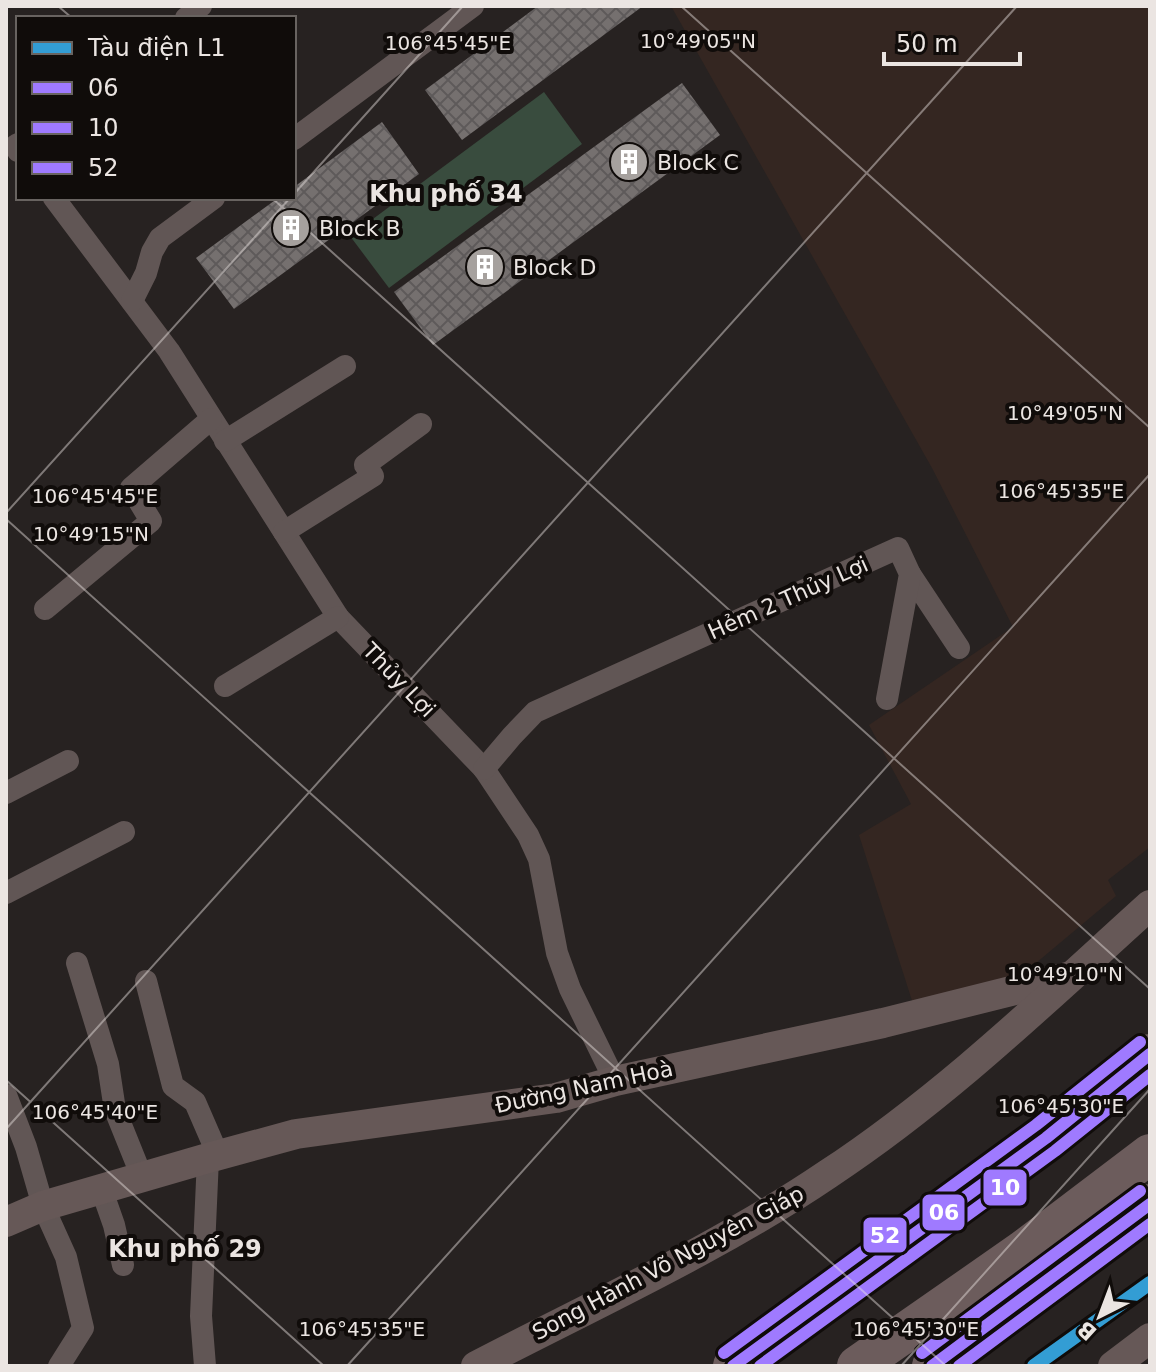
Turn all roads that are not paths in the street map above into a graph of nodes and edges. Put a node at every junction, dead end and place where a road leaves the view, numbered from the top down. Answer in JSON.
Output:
{"nodes":[{"id":1,"x":473,"y":6,"type":"edge"},
{"id":2,"x":296,"y":138,"type":"edge"},
{"id":3,"x":56,"y":200,"type":"edge"},
{"id":4,"x":211,"y":200,"type":"edge"},
{"id":5,"x":132,"y":301,"type":"junction"},
{"id":6,"x":345,"y":366,"type":"dead end"},
{"id":7,"x":211,"y":419,"type":"junction"},
{"id":8,"x":421,"y":424,"type":"dead end"},
{"id":9,"x":225,"y":441,"type":"junction"},
{"id":10,"x":284,"y":532,"type":"junction"},
{"id":11,"x":910,"y":574,"type":"junction"},
{"id":12,"x":45,"y":609,"type":"dead end"},
{"id":13,"x":338,"y":617,"type":"junction"},
{"id":14,"x":959,"y":648,"type":"dead end"},
{"id":15,"x":225,"y":686,"type":"dead end"},
{"id":16,"x":887,"y":699,"type":"dead end"},
{"id":17,"x":68,"y":761,"type":"dead end"},
{"id":18,"x":484,"y":769,"type":"junction"},
{"id":19,"x":6,"y":793,"type":"edge"},
{"id":20,"x":124,"y":832,"type":"dead end"},
{"id":21,"x":6,"y":893,"type":"edge"},
{"id":22,"x":1150,"y":905,"type":"edge"},
{"id":23,"x":77,"y":963,"type":"dead end"},
{"id":24,"x":1071,"y":976,"type":"junction"},
{"id":25,"x":146,"y":981,"type":"dead end"},
{"id":26,"x":1150,"y":1054,"type":"edge"},
{"id":27,"x":615,"y":1081,"type":"junction"},
{"id":28,"x":1150,"y":1081,"type":"edge"},
{"id":29,"x":6,"y":1095,"type":"edge"},
{"id":30,"x":1150,"y":1154,"type":"edge"},
{"id":31,"x":213,"y":1156,"type":"junction"},
{"id":32,"x":142,"y":1177,"type":"junction"},
{"id":33,"x":101,"y":1188,"type":"junction"},
{"id":34,"x":43,"y":1206,"type":"junction"},
{"id":35,"x":1141,"y":1211,"type":"edge"},
{"id":36,"x":6,"y":1222,"type":"edge"},
{"id":37,"x":1022,"y":1251,"type":"junction"},
{"id":38,"x":123,"y":1265,"type":"dead end"},
{"id":39,"x":1150,"y":1338,"type":"edge"},
{"id":40,"x":59,"y":1366,"type":"edge"},
{"id":41,"x":205,"y":1366,"type":"edge"},
{"id":42,"x":476,"y":1366,"type":"edge"},
{"id":43,"x":733,"y":1366,"type":"edge"},
{"id":44,"x":778,"y":1366,"type":"edge"},
{"id":45,"x":857,"y":1366,"type":"edge"},
{"id":46,"x":932,"y":1366,"type":"edge"},
{"id":47,"x":1113,"y":1366,"type":"edge"}],
"edges":[{"from":1,"to":2,"type":"street"},
{"from":3,"to":5,"type":"street","name":"Thủy Lợi"},
{"from":4,"to":5,"type":"street"},
{"from":5,"to":7,"type":"street","name":"Thủy Lợi"},
{"from":6,"to":9,"type":"street"},
{"from":7,"to":9,"type":"street","name":"Thủy Lợi"},
{"from":7,"to":12,"type":"street"},
{"from":8,"to":10,"type":"street"},
{"from":9,"to":10,"type":"street","name":"Thủy Lợi"},
{"from":10,"to":13,"type":"street","name":"Thủy Lợi"},
{"from":11,"to":14,"type":"street"},
{"from":11,"to":16,"type":"street"},
{"from":11,"to":18,"type":"street","name":"Hẻm 2 Thủy Lợi"},
{"from":13,"to":15,"type":"street"},
{"from":13,"to":18,"type":"street","name":"Thủy Lợi"},
{"from":17,"to":19,"type":"street"},
{"from":18,"to":27,"type":"street","name":"Thủy Lợi"},
{"from":20,"to":21,"type":"street"},
{"from":22,"to":24,"type":"street","name":"Song Hành Võ Nguyên Giáp"},
{"from":23,"to":32,"type":"street"},
{"from":24,"to":27,"type":"street","name":"Đường Nam Hoà"},
{"from":24,"to":42,"type":"street","name":"Song Hành Võ Nguyên Giáp"},
{"from":25,"to":31,"type":"street"},
{"from":26,"to":43,"type":"highway"},
{"from":27,"to":31,"type":"street","name":"Đường Nam Hoà"},
{"from":28,"to":44,"type":"highway"},
{"from":29,"to":34,"type":"street"},
{"from":30,"to":37,"type":"highway"},
{"from":31,"to":32,"type":"street","name":"Đường Nam Hoà"},
{"from":31,"to":41,"type":"street"},
{"from":32,"to":33,"type":"street","name":"Đường Nam Hoà"},
{"from":33,"to":34,"type":"street","name":"Đường Nam Hoà"},
{"from":33,"to":38,"type":"street"},
{"from":34,"to":36,"type":"street","name":"Đường Nam Hoà"},
{"from":34,"to":40,"type":"street"},
{"from":35,"to":37,"type":"highway"},
{"from":35,"to":46,"type":"highway"},
{"from":37,"to":45,"type":"highway"},
{"from":39,"to":47,"type":"street"}]}
